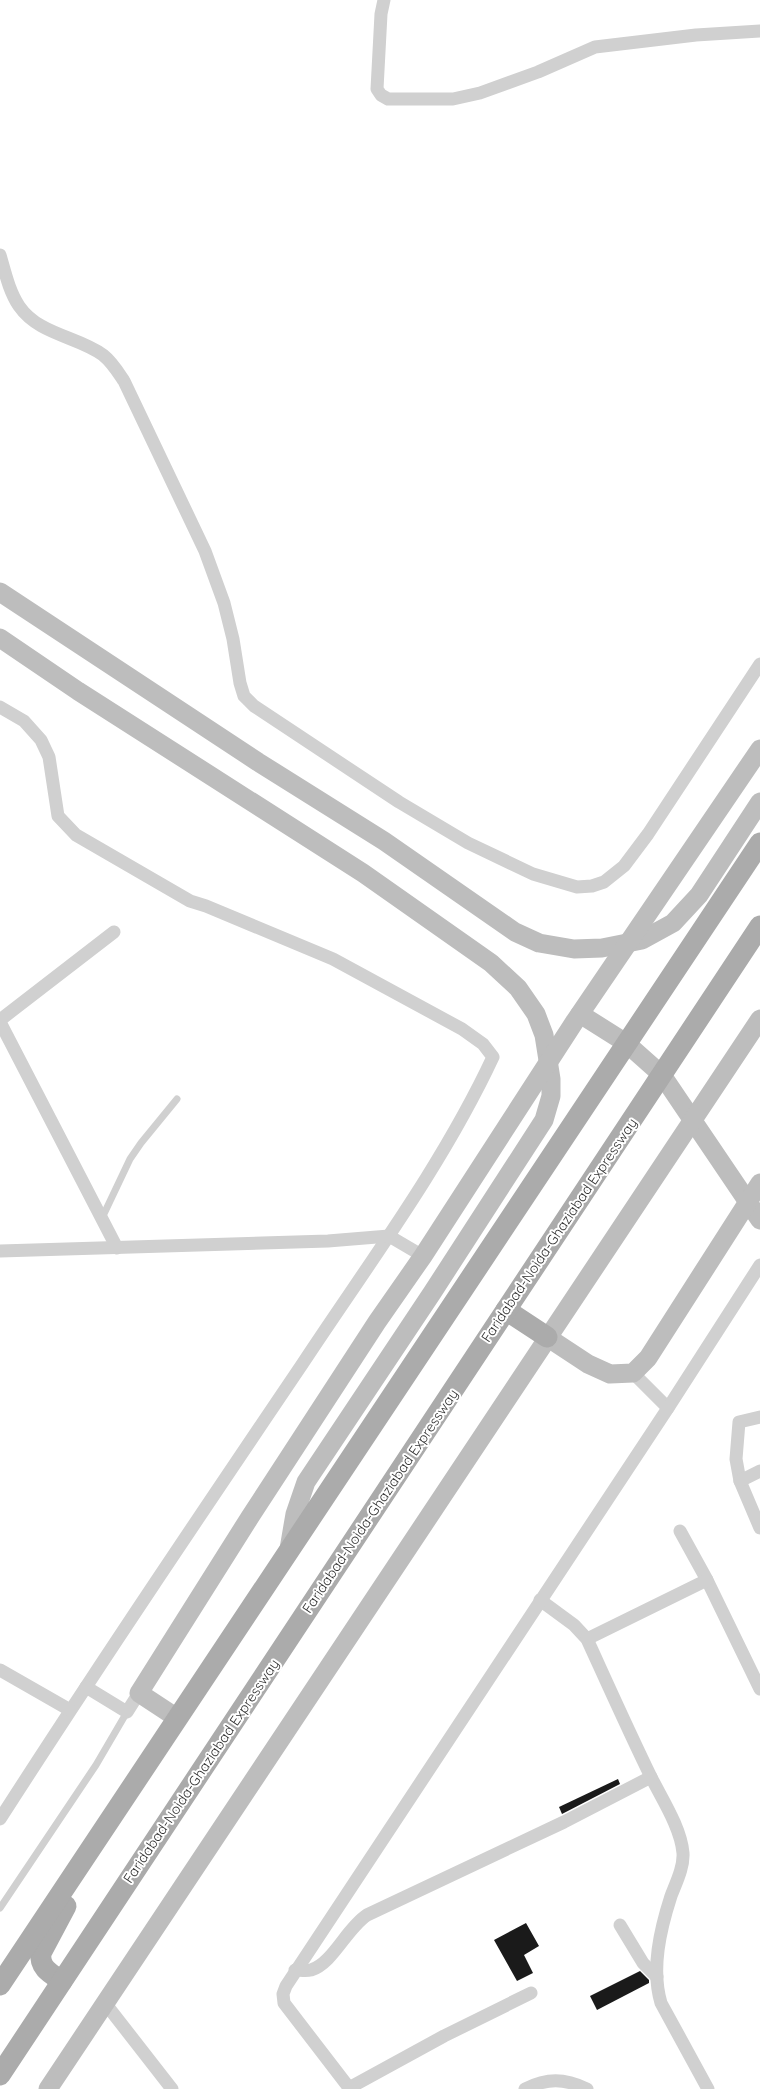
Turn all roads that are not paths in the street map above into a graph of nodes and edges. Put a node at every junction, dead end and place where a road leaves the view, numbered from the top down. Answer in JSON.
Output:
{"nodes":[{"id":1,"x":384,"y":0,"type":"edge"},
{"id":2,"x":760,"y":31,"type":"edge"},
{"id":3,"x":0,"y":255,"type":"edge"},
{"id":4,"x":0,"y":592,"type":"edge"},
{"id":5,"x":0,"y":638,"type":"edge"},
{"id":6,"x":760,"y":664,"type":"edge"},
{"id":7,"x":0,"y":707,"type":"edge"},
{"id":8,"x":760,"y":749,"type":"edge"},
{"id":9,"x":760,"y":802,"type":"edge"},
{"id":10,"x":760,"y":843,"type":"edge"},
{"id":11,"x":760,"y":926,"type":"edge"},
{"id":12,"x":114,"y":932,"type":"dead end"},
{"id":13,"x":580,"y":1014,"type":"junction"},
{"id":14,"x":760,"y":1019,"type":"edge"},
{"id":15,"x":0,"y":1021,"type":"edge"},
{"id":16,"x":626,"y":1043,"type":"junction"},
{"id":17,"x":550,"y":1070,"type":"junction"},
{"id":18,"x":662,"y":1075,"type":"junction"},
{"id":19,"x":177,"y":1099,"type":"dead end"},
{"id":20,"x":692,"y":1121,"type":"junction"},
{"id":21,"x":760,"y":1182,"type":"edge"},
{"id":22,"x":747,"y":1202,"type":"junction"},
{"id":23,"x":102,"y":1218,"type":"junction"},
{"id":24,"x":760,"y":1220,"type":"edge"},
{"id":25,"x":389,"y":1236,"type":"junction"},
{"id":26,"x":117,"y":1248,"type":"junction"},
{"id":27,"x":0,"y":1251,"type":"edge"},
{"id":28,"x":423,"y":1256,"type":"junction"},
{"id":29,"x":760,"y":1265,"type":"edge"},
{"id":30,"x":506,"y":1310,"type":"junction"},
{"id":31,"x":547,"y":1337,"type":"junction"},
{"id":32,"x":633,"y":1373,"type":"junction"},
{"id":33,"x":668,"y":1408,"type":"junction"},
{"id":34,"x":760,"y":1417,"type":"edge"},
{"id":35,"x":760,"y":1471,"type":"edge"},
{"id":36,"x":740,"y":1481,"type":"junction"},
{"id":37,"x":760,"y":1528,"type":"edge"},
{"id":38,"x":680,"y":1531,"type":"dead end"},
{"id":39,"x":289,"y":1549,"type":"junction"},
{"id":40,"x":707,"y":1580,"type":"junction"},
{"id":41,"x":540,"y":1600,"type":"junction"},
{"id":42,"x":587,"y":1640,"type":"junction"},
{"id":43,"x":0,"y":1670,"type":"edge"},
{"id":44,"x":86,"y":1687,"type":"junction"},
{"id":45,"x":760,"y":1689,"type":"edge"},
{"id":46,"x":139,"y":1693,"type":"junction"},
{"id":47,"x":70,"y":1710,"type":"junction"},
{"id":48,"x":127,"y":1712,"type":"junction"},
{"id":49,"x":177,"y":1718,"type":"junction"},
{"id":50,"x":651,"y":1777,"type":"junction"},
{"id":51,"x":0,"y":1819,"type":"edge"},
{"id":52,"x":72,"y":1877,"type":"junction"},
{"id":53,"x":0,"y":1908,"type":"edge"},
{"id":54,"x":620,"y":1925,"type":"dead end"},
{"id":55,"x":295,"y":1970,"type":"junction"},
{"id":56,"x":657,"y":1977,"type":"junction"},
{"id":57,"x":62,"y":1981,"type":"junction"},
{"id":58,"x":0,"y":1984,"type":"edge"},
{"id":59,"x":531,"y":1993,"type":"dead end"},
{"id":60,"x":106,"y":2003,"type":"junction"},
{"id":61,"x":0,"y":2075,"type":"edge"},
{"id":62,"x":48,"y":2089,"type":"edge"},
{"id":63,"x":172,"y":2089,"type":"edge"},
{"id":64,"x":350,"y":2089,"type":"edge"},
{"id":65,"x":525,"y":2089,"type":"edge"},
{"id":66,"x":587,"y":2089,"type":"edge"},
{"id":67,"x":708,"y":2089,"type":"edge"}],
"edges":[{"from":1,"to":2,"type":"street"},
{"from":3,"to":6,"type":"street"},
{"from":4,"to":9,"type":"street"},
{"from":5,"to":17,"type":"street"},
{"from":7,"to":25,"type":"street"},
{"from":8,"to":13,"type":"street"},
{"from":10,"to":16,"type":"main road"},
{"from":11,"to":18,"type":"main road","name":"Faridabad-Noida-Ghaziabad Expressway"},
{"from":12,"to":15,"type":"street"},
{"from":13,"to":16,"type":"street"},
{"from":13,"to":17,"type":"street"},
{"from":14,"to":20,"type":"street"},
{"from":15,"to":23,"type":"street"},
{"from":16,"to":18,"type":"street"},
{"from":16,"to":39,"type":"main road"},
{"from":17,"to":28,"type":"street"},
{"from":17,"to":39,"type":"street"},
{"from":18,"to":20,"type":"street"},
{"from":18,"to":30,"type":"main road","name":"Faridabad-Noida-Ghaziabad Expressway"},
{"from":19,"to":23,"type":"lane"},
{"from":20,"to":22,"type":"street"},
{"from":20,"to":31,"type":"street"},
{"from":21,"to":22,"type":"street"},
{"from":22,"to":24,"type":"street"},
{"from":22,"to":32,"type":"street"},
{"from":23,"to":26,"type":"street"},
{"from":25,"to":26,"type":"street"},
{"from":25,"to":28,"type":"street"},
{"from":25,"to":44,"type":"street"},
{"from":26,"to":27,"type":"street"},
{"from":28,"to":46,"type":"street"},
{"from":29,"to":33,"type":"street"},
{"from":30,"to":31,"type":"main road"},
{"from":30,"to":57,"type":"main road","name":"Faridabad-Noida-Ghaziabad Expressway"},
{"from":31,"to":32,"type":"street"},
{"from":31,"to":60,"type":"street"},
{"from":32,"to":33,"type":"street"},
{"from":33,"to":41,"type":"street"},
{"from":34,"to":36,"type":"street"},
{"from":35,"to":36,"type":"street"},
{"from":36,"to":37,"type":"street"},
{"from":38,"to":40,"type":"street"},
{"from":39,"to":49,"type":"main road"},
{"from":40,"to":42,"type":"street"},
{"from":40,"to":45,"type":"street"},
{"from":41,"to":42,"type":"street"},
{"from":41,"to":55,"type":"street"},
{"from":42,"to":50,"type":"street"},
{"from":43,"to":47,"type":"street"},
{"from":44,"to":47,"type":"street"},
{"from":44,"to":48,"type":"street"},
{"from":46,"to":48,"type":"street"},
{"from":46,"to":49,"type":"street"},
{"from":47,"to":51,"type":"street"},
{"from":48,"to":53,"type":"lane"},
{"from":49,"to":52,"type":"main road"},
{"from":50,"to":55,"type":"street"},
{"from":50,"to":56,"type":"street"},
{"from":52,"to":57,"type":"main road"},
{"from":52,"to":58,"type":"main road"},
{"from":54,"to":56,"type":"street"},
{"from":55,"to":64,"type":"street"},
{"from":56,"to":67,"type":"street"},
{"from":57,"to":61,"type":"main road","name":"Faridabad-Noida-Ghaziabad Expressway"},
{"from":59,"to":64,"type":"street"},
{"from":60,"to":62,"type":"street"},
{"from":60,"to":63,"type":"street"},
{"from":65,"to":66,"type":"street"}]}
